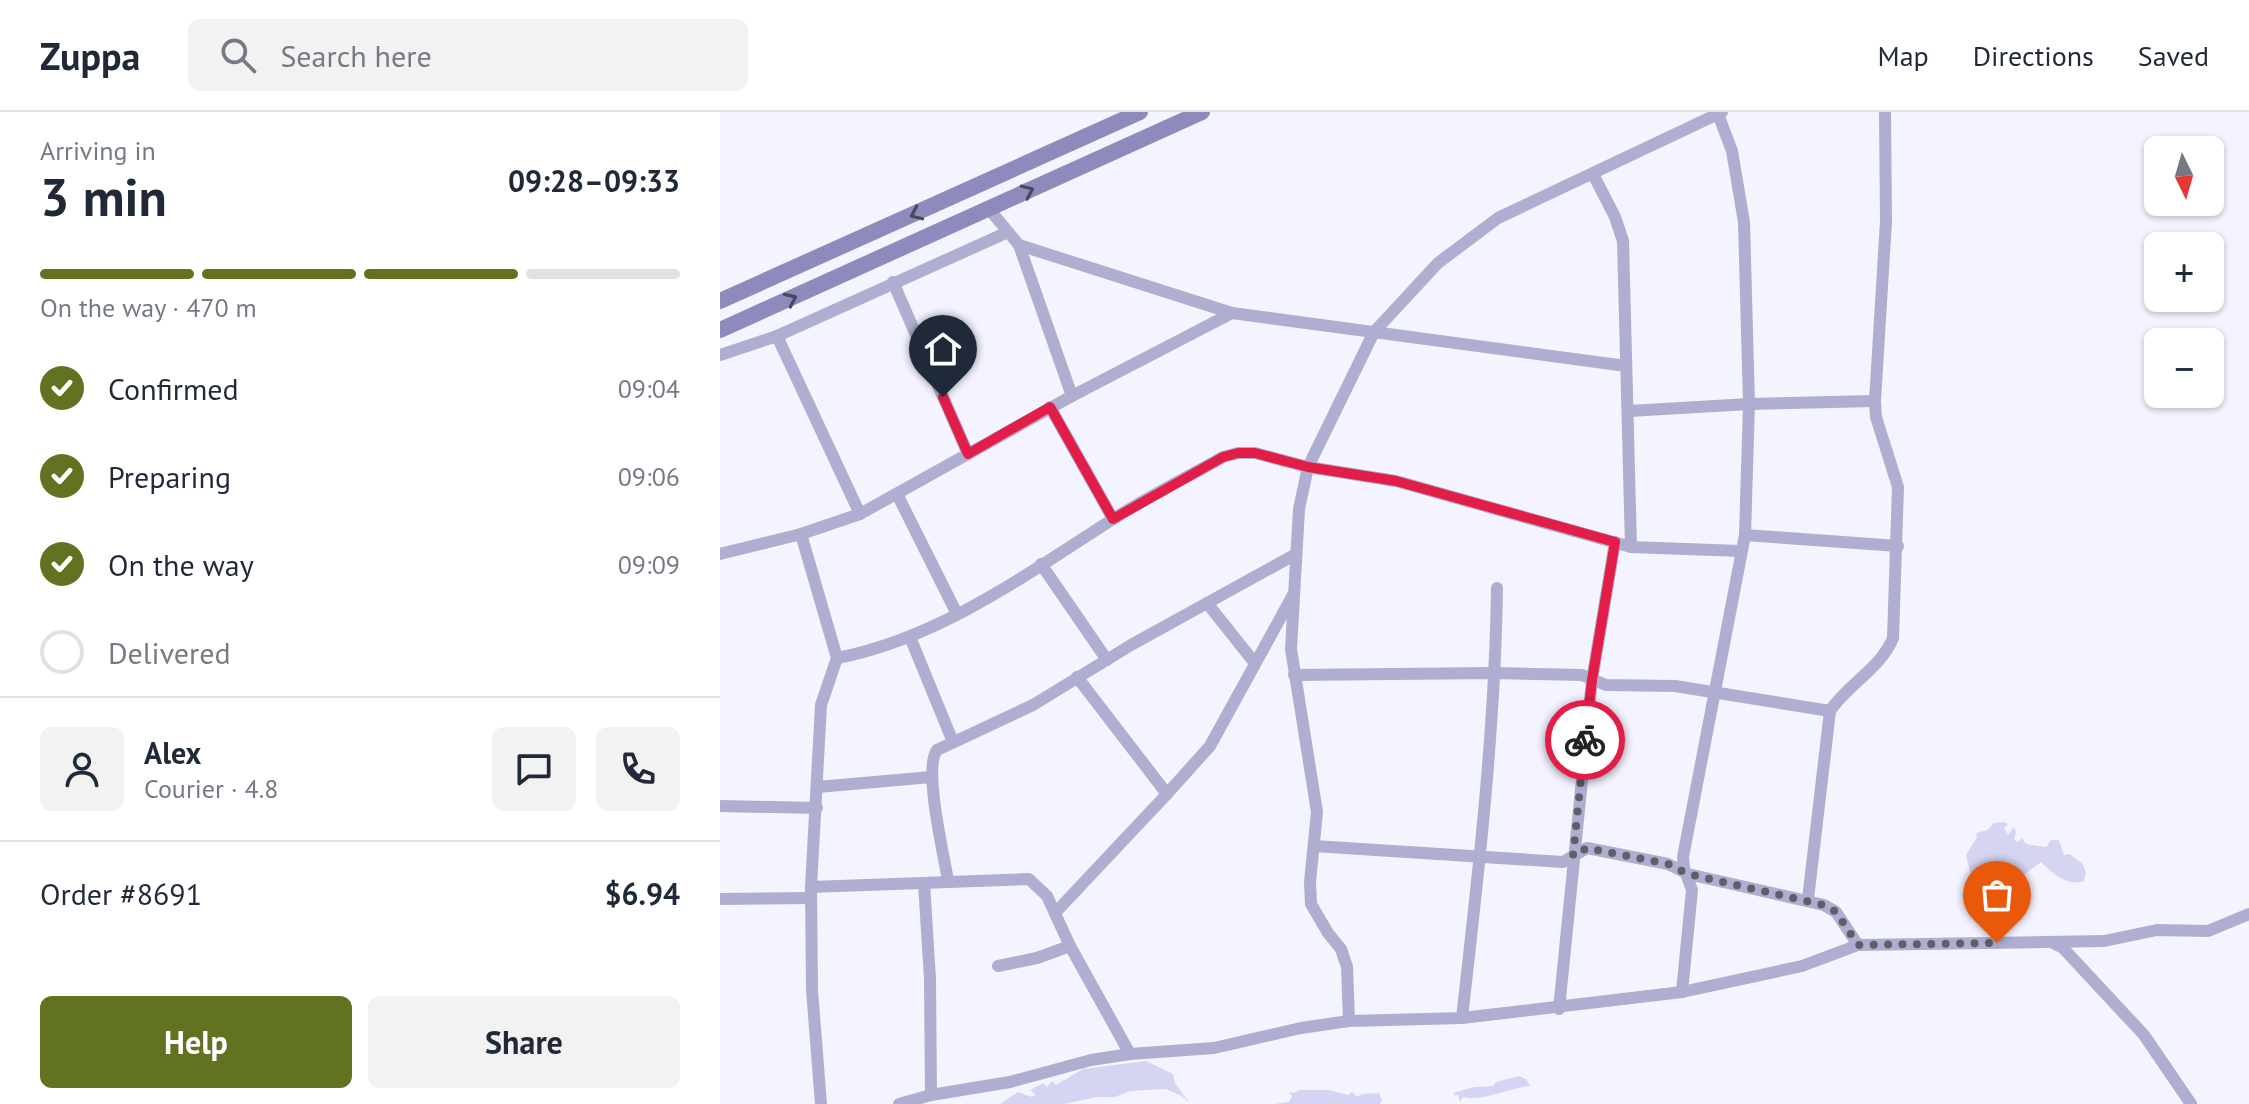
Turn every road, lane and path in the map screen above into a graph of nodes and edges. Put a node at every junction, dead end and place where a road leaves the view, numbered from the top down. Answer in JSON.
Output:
{"nodes":[{"id":1,"x":1140,"y":112,"type":"edge"},
{"id":2,"x":1202,"y":112,"type":"edge"},
{"id":3,"x":1885,"y":112,"type":"edge"},
{"id":4,"x":1720,"y":113,"type":"edge"},
{"id":5,"x":1174,"y":118,"type":"edge"},
{"id":6,"x":1593,"y":174,"type":"junction"},
{"id":7,"x":989,"y":209,"type":"junction"},
{"id":8,"x":1008,"y":232,"type":"junction"},
{"id":9,"x":1019,"y":245,"type":"junction"},
{"id":10,"x":893,"y":282,"type":"junction"},
{"id":11,"x":720,"y":301,"type":"edge"},
{"id":12,"x":1232,"y":313,"type":"junction"},
{"id":13,"x":720,"y":330,"type":"edge"},
{"id":14,"x":1374,"y":332,"type":"junction"},
{"id":15,"x":777,"y":336,"type":"junction"},
{"id":16,"x":720,"y":355,"type":"edge"},
{"id":17,"x":1626,"y":366,"type":"junction"},
{"id":18,"x":1072,"y":396,"type":"junction"},
{"id":19,"x":1875,"y":401,"type":"junction"},
{"id":20,"x":1749,"y":404,"type":"junction"},
{"id":21,"x":1050,"y":407,"type":"junction"},
{"id":22,"x":1629,"y":411,"type":"junction"},
{"id":23,"x":968,"y":454,"type":"junction"},
{"id":24,"x":1308,"y":467,"type":"junction"},
{"id":25,"x":897,"y":494,"type":"junction"},
{"id":26,"x":860,"y":514,"type":"junction"},
{"id":27,"x":1113,"y":519,"type":"junction"},
{"id":28,"x":801,"y":534,"type":"junction"},
{"id":29,"x":1745,"y":535,"type":"junction"},
{"id":30,"x":1615,"y":542,"type":"junction"},
{"id":31,"x":1898,"y":546,"type":"junction"},
{"id":32,"x":1631,"y":547,"type":"junction"},
{"id":33,"x":1740,"y":551,"type":"junction"},
{"id":34,"x":720,"y":554,"type":"edge"},
{"id":35,"x":1296,"y":554,"type":"junction"},
{"id":36,"x":1041,"y":564,"type":"junction"},
{"id":37,"x":1497,"y":588,"type":"dead end"},
{"id":38,"x":1294,"y":592,"type":"junction"},
{"id":39,"x":1207,"y":603,"type":"junction"},
{"id":40,"x":957,"y":614,"type":"junction"},
{"id":41,"x":910,"y":637,"type":"junction"},
{"id":42,"x":837,"y":658,"type":"junction"},
{"id":43,"x":1107,"y":660,"type":"junction"},
{"id":44,"x":1254,"y":662,"type":"junction"},
{"id":45,"x":1494,"y":673,"type":"junction"},
{"id":46,"x":1294,"y":675,"type":"junction"},
{"id":47,"x":1077,"y":677,"type":"junction"},
{"id":48,"x":1592,"y":680,"type":"junction"},
{"id":49,"x":1713,"y":691,"type":"junction"},
{"id":50,"x":1830,"y":711,"type":"junction"},
{"id":51,"x":953,"y":742,"type":"junction"},
{"id":52,"x":931,"y":777,"type":"junction"},
{"id":53,"x":818,"y":787,"type":"junction"},
{"id":54,"x":1167,"y":794,"type":"junction"},
{"id":55,"x":720,"y":806,"type":"edge"},
{"id":56,"x":817,"y":808,"type":"junction"},
{"id":57,"x":1314,"y":846,"type":"junction"},
{"id":58,"x":1573,"y":856,"type":"junction"},
{"id":59,"x":1480,"y":858,"type":"junction"},
{"id":60,"x":1688,"y":874,"type":"junction"},
{"id":61,"x":948,"y":881,"type":"junction"},
{"id":62,"x":924,"y":883,"type":"junction"},
{"id":63,"x":811,"y":892,"type":"junction"},
{"id":64,"x":720,"y":899,"type":"edge"},
{"id":65,"x":1808,"y":899,"type":"junction"},
{"id":66,"x":1055,"y":913,"type":"junction"},
{"id":67,"x":2249,"y":914,"type":"edge"},
{"id":68,"x":2053,"y":943,"type":"junction"},
{"id":69,"x":1858,"y":945,"type":"junction"},
{"id":70,"x":1070,"y":946,"type":"junction"},
{"id":71,"x":998,"y":966,"type":"dead end"},
{"id":72,"x":1682,"y":992,"type":"junction"},
{"id":73,"x":1559,"y":1009,"type":"junction"},
{"id":74,"x":1462,"y":1018,"type":"junction"},
{"id":75,"x":1349,"y":1021,"type":"junction"},
{"id":76,"x":1130,"y":1054,"type":"junction"},
{"id":77,"x":931,"y":1095,"type":"junction"},
{"id":78,"x":821,"y":1104,"type":"edge"},
{"id":79,"x":899,"y":1104,"type":"edge"},
{"id":80,"x":2191,"y":1104,"type":"edge"}],
"edges":[{"from":1,"to":11,"type":"street","one_way":true},
{"from":2,"to":5,"type":"street"},
{"from":3,"to":19,"type":"street"},
{"from":4,"to":6,"type":"street"},
{"from":4,"to":20,"type":"street"},
{"from":7,"to":5,"type":"street","one_way":true},
{"from":6,"to":14,"type":"street"},
{"from":6,"to":17,"type":"street"},
{"from":7,"to":8,"type":"street"},
{"from":13,"to":7,"type":"street","one_way":true},
{"from":8,"to":9,"type":"street"},
{"from":8,"to":10,"type":"street"},
{"from":9,"to":12,"type":"street"},
{"from":9,"to":18,"type":"street"},
{"from":10,"to":15,"type":"street"},
{"from":10,"to":23,"type":"street"},
{"from":12,"to":14,"type":"street"},
{"from":12,"to":18,"type":"street"},
{"from":14,"to":17,"type":"street"},
{"from":14,"to":24,"type":"street"},
{"from":15,"to":16,"type":"street"},
{"from":15,"to":26,"type":"street"},
{"from":17,"to":22,"type":"street"},
{"from":18,"to":21,"type":"street"},
{"from":19,"to":20,"type":"street"},
{"from":19,"to":31,"type":"street"},
{"from":20,"to":22,"type":"street"},
{"from":20,"to":29,"type":"street"},
{"from":21,"to":23,"type":"street"},
{"from":21,"to":27,"type":"street"},
{"from":22,"to":32,"type":"street"},
{"from":23,"to":25,"type":"street"},
{"from":24,"to":27,"type":"street"},
{"from":24,"to":30,"type":"street"},
{"from":24,"to":35,"type":"street"},
{"from":25,"to":26,"type":"street"},
{"from":25,"to":40,"type":"street"},
{"from":26,"to":28,"type":"street"},
{"from":27,"to":36,"type":"street"},
{"from":28,"to":34,"type":"street"},
{"from":28,"to":42,"type":"street"},
{"from":29,"to":31,"type":"street"},
{"from":29,"to":33,"type":"street"},
{"from":30,"to":32,"type":"street"},
{"from":30,"to":48,"type":"street"},
{"from":31,"to":50,"type":"street"},
{"from":32,"to":33,"type":"street"},
{"from":33,"to":49,"type":"street"},
{"from":35,"to":38,"type":"street"},
{"from":35,"to":39,"type":"street"},
{"from":36,"to":40,"type":"street"},
{"from":36,"to":43,"type":"street"},
{"from":37,"to":45,"type":"street"},
{"from":38,"to":44,"type":"street"},
{"from":38,"to":46,"type":"street"},
{"from":39,"to":43,"type":"street"},
{"from":39,"to":44,"type":"street"},
{"from":40,"to":41,"type":"street"},
{"from":41,"to":42,"type":"street"},
{"from":41,"to":51,"type":"street"},
{"from":42,"to":53,"type":"street"},
{"from":43,"to":47,"type":"street"},
{"from":44,"to":54,"type":"street"},
{"from":45,"to":46,"type":"street"},
{"from":45,"to":48,"type":"street"},
{"from":45,"to":59,"type":"street"},
{"from":46,"to":57,"type":"street"},
{"from":47,"to":51,"type":"street"},
{"from":47,"to":54,"type":"street"},
{"from":48,"to":49,"type":"street"},
{"from":48,"to":58,"type":"street"},
{"from":49,"to":50,"type":"street"},
{"from":49,"to":60,"type":"street"},
{"from":50,"to":65,"type":"street"},
{"from":51,"to":52,"type":"street"},
{"from":52,"to":53,"type":"street"},
{"from":52,"to":61,"type":"street"},
{"from":53,"to":56,"type":"street"},
{"from":54,"to":66,"type":"street"},
{"from":55,"to":56,"type":"street"},
{"from":56,"to":63,"type":"street"},
{"from":57,"to":59,"type":"street"},
{"from":57,"to":75,"type":"street"},
{"from":58,"to":59,"type":"street"},
{"from":58,"to":60,"type":"street"},
{"from":58,"to":73,"type":"street"},
{"from":59,"to":74,"type":"street"},
{"from":60,"to":65,"type":"street"},
{"from":60,"to":72,"type":"street"},
{"from":61,"to":62,"type":"street"},
{"from":61,"to":66,"type":"street"},
{"from":62,"to":63,"type":"street"},
{"from":62,"to":77,"type":"street"},
{"from":63,"to":64,"type":"street"},
{"from":63,"to":78,"type":"street"},
{"from":65,"to":69,"type":"street"},
{"from":66,"to":70,"type":"street"},
{"from":67,"to":68,"type":"street"},
{"from":68,"to":69,"type":"street"},
{"from":68,"to":80,"type":"street"},
{"from":69,"to":72,"type":"street"},
{"from":70,"to":71,"type":"street"},
{"from":70,"to":76,"type":"street"},
{"from":72,"to":73,"type":"street"},
{"from":73,"to":74,"type":"street"},
{"from":74,"to":75,"type":"street"},
{"from":75,"to":76,"type":"street"},
{"from":76,"to":77,"type":"street"},
{"from":77,"to":79,"type":"street"}]}
